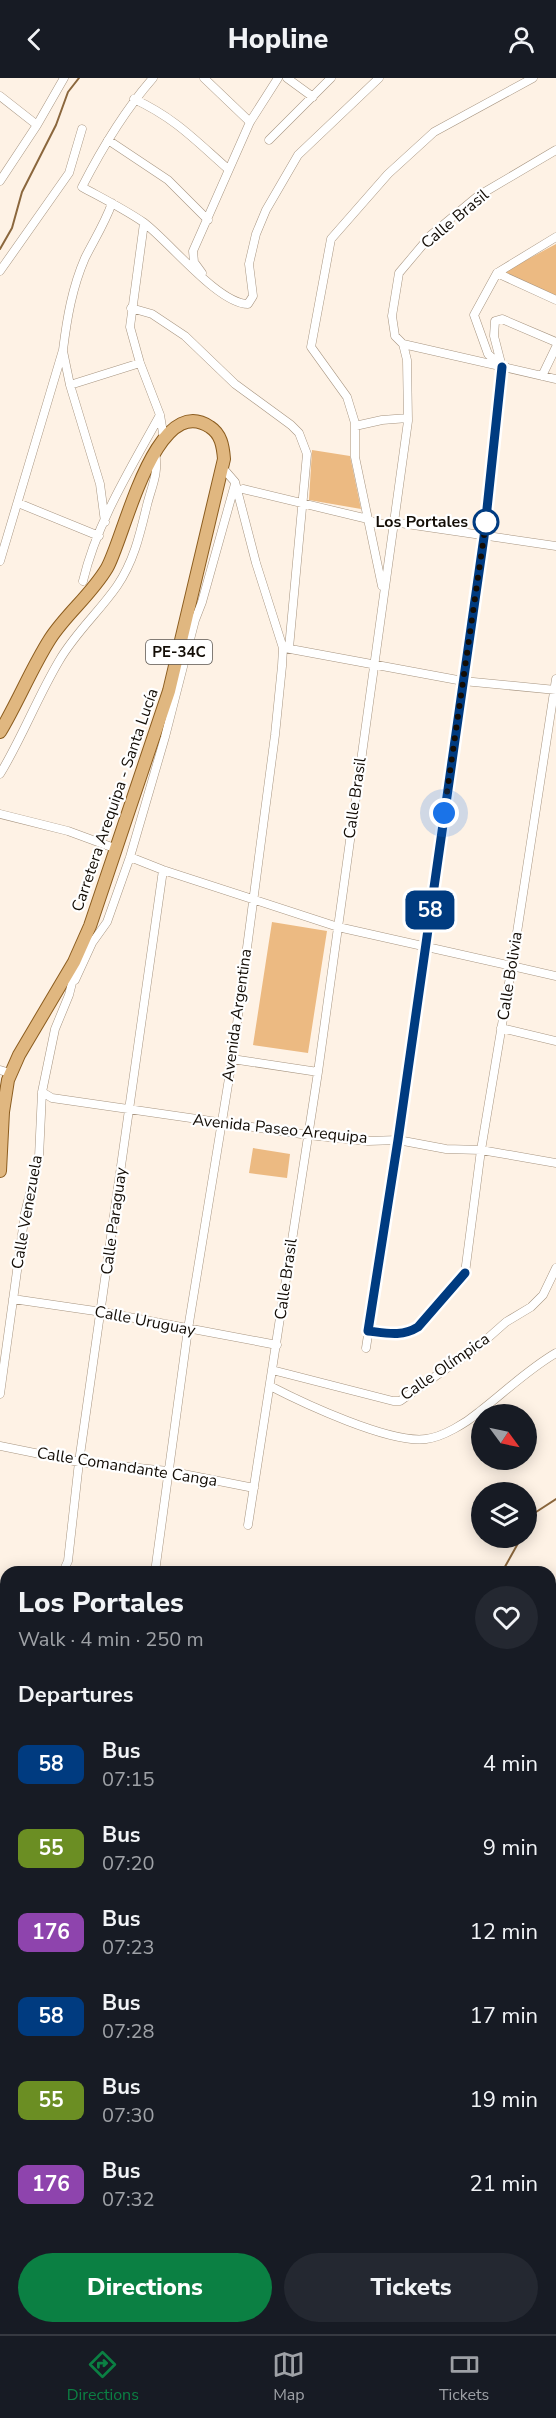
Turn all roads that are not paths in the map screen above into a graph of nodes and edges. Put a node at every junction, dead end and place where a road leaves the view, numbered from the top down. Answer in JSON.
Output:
{"nodes":[{"id":1,"x":64,"y":78,"type":"edge"},
{"id":2,"x":153,"y":78,"type":"edge"},
{"id":3,"x":204,"y":78,"type":"edge"},
{"id":4,"x":278,"y":78,"type":"edge"},
{"id":5,"x":287,"y":78,"type":"edge"},
{"id":6,"x":331,"y":78,"type":"edge"},
{"id":7,"x":379,"y":78,"type":"edge"},
{"id":8,"x":533,"y":78,"type":"edge"},
{"id":9,"x":0,"y":96,"type":"edge"},
{"id":10,"x":313,"y":97,"type":"junction"},
{"id":11,"x":134,"y":99,"type":"junction"},
{"id":12,"x":250,"y":122,"type":"junction"},
{"id":13,"x":37,"y":125,"type":"junction"},
{"id":14,"x":82,"y":129,"type":"dead end"},
{"id":15,"x":108,"y":140,"type":"junction"},
{"id":16,"x":269,"y":140,"type":"dead end"},
{"id":17,"x":556,"y":150,"type":"edge"},
{"id":18,"x":228,"y":169,"type":"junction"},
{"id":19,"x":0,"y":181,"type":"edge"},
{"id":20,"x":112,"y":203,"type":"junction"},
{"id":21,"x":208,"y":220,"type":"junction"},
{"id":22,"x":144,"y":223,"type":"junction"},
{"id":23,"x":556,"y":237,"type":"edge"},
{"id":24,"x":0,"y":271,"type":"edge"},
{"id":25,"x":497,"y":273,"type":"junction"},
{"id":26,"x":208,"y":280,"type":"junction"},
{"id":27,"x":556,"y":300,"type":"edge"},
{"id":28,"x":131,"y":308,"type":"junction"},
{"id":29,"x":556,"y":342,"type":"edge"},
{"id":30,"x":403,"y":344,"type":"junction"},
{"id":31,"x":556,"y":346,"type":"edge"},
{"id":32,"x":63,"y":350,"type":"junction"},
{"id":33,"x":140,"y":363,"type":"junction"},
{"id":34,"x":502,"y":367,"type":"junction"},
{"id":35,"x":542,"y":376,"type":"junction"},
{"id":36,"x":556,"y":380,"type":"edge"},
{"id":37,"x":70,"y":385,"type":"junction"},
{"id":38,"x":160,"y":416,"type":"junction"},
{"id":39,"x":408,"y":418,"type":"junction"},
{"id":40,"x":355,"y":426,"type":"junction"},
{"id":41,"x":164,"y":439,"type":"junction"},
{"id":42,"x":155,"y":452,"type":"junction"},
{"id":43,"x":222,"y":467,"type":"junction"},
{"id":44,"x":235,"y":482,"type":"junction"},
{"id":45,"x":243,"y":489,"type":"dead end"},
{"id":46,"x":18,"y":503,"type":"junction"},
{"id":47,"x":303,"y":505,"type":"junction"},
{"id":48,"x":368,"y":519,"type":"junction"},
{"id":49,"x":105,"y":522,"type":"junction"},
{"id":50,"x":393,"y":522,"type":"junction"},
{"id":51,"x":99,"y":536,"type":"junction"},
{"id":52,"x":484,"y":537,"type":"junction"},
{"id":53,"x":556,"y":546,"type":"edge"},
{"id":54,"x":0,"y":561,"type":"edge"},
{"id":55,"x":83,"y":581,"type":"dead end"},
{"id":56,"x":384,"y":593,"type":"junction"},
{"id":57,"x":286,"y":648,"type":"junction"},
{"id":58,"x":374,"y":664,"type":"junction"},
{"id":59,"x":556,"y":679,"type":"edge"},
{"id":60,"x":463,"y":681,"type":"junction"},
{"id":61,"x":555,"y":690,"type":"edge"},
{"id":62,"x":0,"y":732,"type":"edge"},
{"id":63,"x":0,"y":774,"type":"edge"},
{"id":64,"x":0,"y":814,"type":"edge"},
{"id":65,"x":117,"y":849,"type":"junction"},
{"id":66,"x":130,"y":857,"type":"junction"},
{"id":67,"x":163,"y":870,"type":"junction"},
{"id":68,"x":254,"y":898,"type":"junction"},
{"id":69,"x":338,"y":927,"type":"junction"},
{"id":70,"x":425,"y":946,"type":"junction"},
{"id":71,"x":74,"y":962,"type":"junction"},
{"id":72,"x":512,"y":965,"type":"junction"},
{"id":73,"x":556,"y":976,"type":"edge"},
{"id":74,"x":75,"y":980,"type":"junction"},
{"id":75,"x":501,"y":1028,"type":"junction"},
{"id":76,"x":556,"y":1041,"type":"edge"},
{"id":77,"x":232,"y":1059,"type":"junction"},
{"id":78,"x":5,"y":1071,"type":"edge"},
{"id":79,"x":318,"y":1072,"type":"junction"},
{"id":80,"x":42,"y":1092,"type":"junction"},
{"id":81,"x":129,"y":1111,"type":"junction"},
{"id":82,"x":221,"y":1123,"type":"junction"},
{"id":83,"x":308,"y":1135,"type":"junction"},
{"id":84,"x":398,"y":1140,"type":"junction"},
{"id":85,"x":481,"y":1150,"type":"junction"},
{"id":86,"x":556,"y":1163,"type":"edge"},
{"id":87,"x":0,"y":1171,"type":"edge"},
{"id":88,"x":556,"y":1268,"type":"edge"},
{"id":89,"x":13,"y":1299,"type":"junction"},
{"id":90,"x":102,"y":1312,"type":"junction"},
{"id":91,"x":188,"y":1329,"type":"junction"},
{"id":92,"x":368,"y":1331,"type":"junction"},
{"id":93,"x":277,"y":1345,"type":"junction"},
{"id":94,"x":366,"y":1348,"type":"dead end"},
{"id":95,"x":556,"y":1353,"type":"edge"},
{"id":96,"x":272,"y":1370,"type":"junction"},
{"id":97,"x":270,"y":1386,"type":"junction"},
{"id":98,"x":0,"y":1394,"type":"edge"},
{"id":99,"x":0,"y":1446,"type":"edge"},
{"id":100,"x":79,"y":1462,"type":"junction"},
{"id":101,"x":168,"y":1472,"type":"junction"},
{"id":102,"x":254,"y":1488,"type":"junction"},
{"id":103,"x":248,"y":1525,"type":"dead end"},
{"id":104,"x":66,"y":1566,"type":"edge"},
{"id":105,"x":156,"y":1566,"type":"edge"}],
"edges":[{"from":1,"to":13,"type":"street"},
{"from":2,"to":11,"type":"street"},
{"from":3,"to":12,"type":"street"},
{"from":4,"to":12,"type":"street"},
{"from":5,"to":10,"type":"street"},
{"from":6,"to":10,"type":"street"},
{"from":7,"to":26,"type":"street"},
{"from":8,"to":40,"type":"street"},
{"from":9,"to":13,"type":"street"},
{"from":10,"to":16,"type":"street"},
{"from":11,"to":15,"type":"street"},
{"from":11,"to":18,"type":"street"},
{"from":12,"to":18,"type":"street"},
{"from":13,"to":19,"type":"street"},
{"from":14,"to":24,"type":"street"},
{"from":15,"to":20,"type":"street"},
{"from":15,"to":21,"type":"street"},
{"from":17,"to":30,"type":"street","name":"Calle Brasil"},
{"from":18,"to":21,"type":"street"},
{"from":20,"to":22,"type":"street"},
{"from":20,"to":32,"type":"street"},
{"from":21,"to":26,"type":"street"},
{"from":22,"to":26,"type":"street"},
{"from":22,"to":28,"type":"street"},
{"from":23,"to":25,"type":"street"},
{"from":25,"to":27,"type":"street"},
{"from":25,"to":34,"type":"street"},
{"from":28,"to":33,"type":"street"},
{"from":28,"to":47,"type":"street"},
{"from":29,"to":34,"type":"street"},
{"from":30,"to":34,"type":"street"},
{"from":30,"to":39,"type":"street","name":"Calle Brasil"},
{"from":31,"to":35,"type":"street"},
{"from":32,"to":37,"type":"street"},
{"from":32,"to":46,"type":"street"},
{"from":33,"to":37,"type":"street"},
{"from":33,"to":38,"type":"street"},
{"from":34,"to":35,"type":"street"},
{"from":34,"to":52,"type":"street"},
{"from":35,"to":36,"type":"street"},
{"from":37,"to":49,"type":"street"},
{"from":38,"to":41,"type":"street"},
{"from":38,"to":49,"type":"street"},
{"from":39,"to":40,"type":"street"},
{"from":39,"to":50,"type":"street","name":"Calle Brasil"},
{"from":40,"to":48,"type":"street"},
{"from":41,"to":42,"type":"main road","name":"Carretera Arequipa - Santa Lucía","number":"PE-34C"},
{"from":41,"to":43,"type":"main road","name":"Carretera Arequipa - Santa Lucía","number":"PE-34C"},
{"from":42,"to":62,"type":"main road","name":"Carretera Arequipa - Santa Lucía","number":"PE-34C"},
{"from":42,"to":63,"type":"street"},
{"from":43,"to":44,"type":"street","name":"Avenida Argentina"},
{"from":43,"to":65,"type":"main road","name":"Carretera Arequipa - Santa Lucía","number":"PE-34C"},
{"from":44,"to":57,"type":"street","name":"Avenida Argentina"},
{"from":44,"to":66,"type":"street"},
{"from":45,"to":47,"type":"street"},
{"from":46,"to":51,"type":"street"},
{"from":46,"to":54,"type":"street"},
{"from":47,"to":48,"type":"street"},
{"from":47,"to":57,"type":"street"},
{"from":48,"to":50,"type":"street"},
{"from":48,"to":56,"type":"street"},
{"from":49,"to":51,"type":"street"},
{"from":50,"to":52,"type":"street"},
{"from":50,"to":56,"type":"street","name":"Calle Brasil"},
{"from":51,"to":55,"type":"street"},
{"from":52,"to":53,"type":"street"},
{"from":52,"to":60,"type":"street"},
{"from":56,"to":58,"type":"street","name":"Calle Brasil"},
{"from":57,"to":58,"type":"street"},
{"from":57,"to":68,"type":"street","name":"Avenida Argentina"},
{"from":58,"to":60,"type":"street"},
{"from":58,"to":69,"type":"street","name":"Calle Brasil"},
{"from":59,"to":61,"type":"street","name":"Calle Bolivia"},
{"from":60,"to":61,"type":"street"},
{"from":60,"to":70,"type":"street"},
{"from":61,"to":72,"type":"street","name":"Calle Bolivia"},
{"from":64,"to":65,"type":"street"},
{"from":65,"to":71,"type":"main road","name":"Carretera Arequipa - Santa Lucía","number":"PE-34C"},
{"from":66,"to":67,"type":"street"},
{"from":66,"to":74,"type":"street"},
{"from":67,"to":68,"type":"street"},
{"from":67,"to":81,"type":"street","name":"Calle Paraguay"},
{"from":68,"to":69,"type":"street"},
{"from":68,"to":77,"type":"street","name":"Avenida Argentina"},
{"from":69,"to":70,"type":"street"},
{"from":69,"to":79,"type":"street","name":"Calle Brasil"},
{"from":70,"to":72,"type":"street"},
{"from":70,"to":84,"type":"street"},
{"from":71,"to":74,"type":"street","name":"Calle Venezuela"},
{"from":71,"to":78,"type":"main road","name":"Carretera Arequipa - Santa Lucía","number":"PE-34C"},
{"from":72,"to":73,"type":"street"},
{"from":72,"to":75,"type":"street","name":"Calle Bolivia"},
{"from":74,"to":80,"type":"street","name":"Calle Venezuela"},
{"from":75,"to":76,"type":"street"},
{"from":75,"to":85,"type":"street","name":"Calle Bolivia"},
{"from":77,"to":79,"type":"street"},
{"from":77,"to":82,"type":"street","name":"Avenida Argentina"},
{"from":78,"to":87,"type":"main road","name":"Carretera Arequipa - Santa Lucía","number":"PE-34C"},
{"from":79,"to":83,"type":"street","name":"Calle Brasil"},
{"from":80,"to":81,"type":"street","name":"Avenida Paseo Arequipa"},
{"from":80,"to":89,"type":"street","name":"Calle Venezuela"},
{"from":81,"to":82,"type":"street","name":"Avenida Paseo Arequipa"},
{"from":81,"to":90,"type":"street","name":"Calle Paraguay"},
{"from":82,"to":83,"type":"street","name":"Avenida Paseo Arequipa"},
{"from":82,"to":91,"type":"street","name":"Avenida Argentina"},
{"from":83,"to":84,"type":"street","name":"Avenida Paseo Arequipa"},
{"from":83,"to":93,"type":"street","name":"Calle Brasil"},
{"from":84,"to":85,"type":"street","name":"Avenida Paseo Arequipa"},
{"from":84,"to":92,"type":"street"},
{"from":85,"to":86,"type":"street","name":"Avenida Paseo Arequipa"},
{"from":85,"to":92,"type":"street","name":"Calle Bolivia"},
{"from":88,"to":96,"type":"street","name":"Calle Olímpica"},
{"from":89,"to":90,"type":"street","name":"Calle Uruguay"},
{"from":89,"to":98,"type":"street","name":"Calle Venezuela"},
{"from":90,"to":91,"type":"street","name":"Calle Uruguay"},
{"from":90,"to":100,"type":"street","name":"Calle Paraguay"},
{"from":91,"to":93,"type":"street","name":"Calle Uruguay"},
{"from":91,"to":101,"type":"street","name":"Avenida Argentina"},
{"from":92,"to":94,"type":"street"},
{"from":93,"to":96,"type":"street","name":"Calle Brasil"},
{"from":95,"to":97,"type":"street"},
{"from":96,"to":97,"type":"street","name":"Calle Brasil"},
{"from":97,"to":102,"type":"street","name":"Calle Brasil"},
{"from":99,"to":100,"type":"street","name":"Calle Comandante Canga"},
{"from":100,"to":101,"type":"street","name":"Calle Comandante Canga"},
{"from":100,"to":104,"type":"street","name":"Calle Paraguay"},
{"from":101,"to":102,"type":"street","name":"Calle Comandante Canga"},
{"from":101,"to":105,"type":"street","name":"Avenida Argentina"},
{"from":102,"to":103,"type":"street","name":"Calle Brasil"}]}
